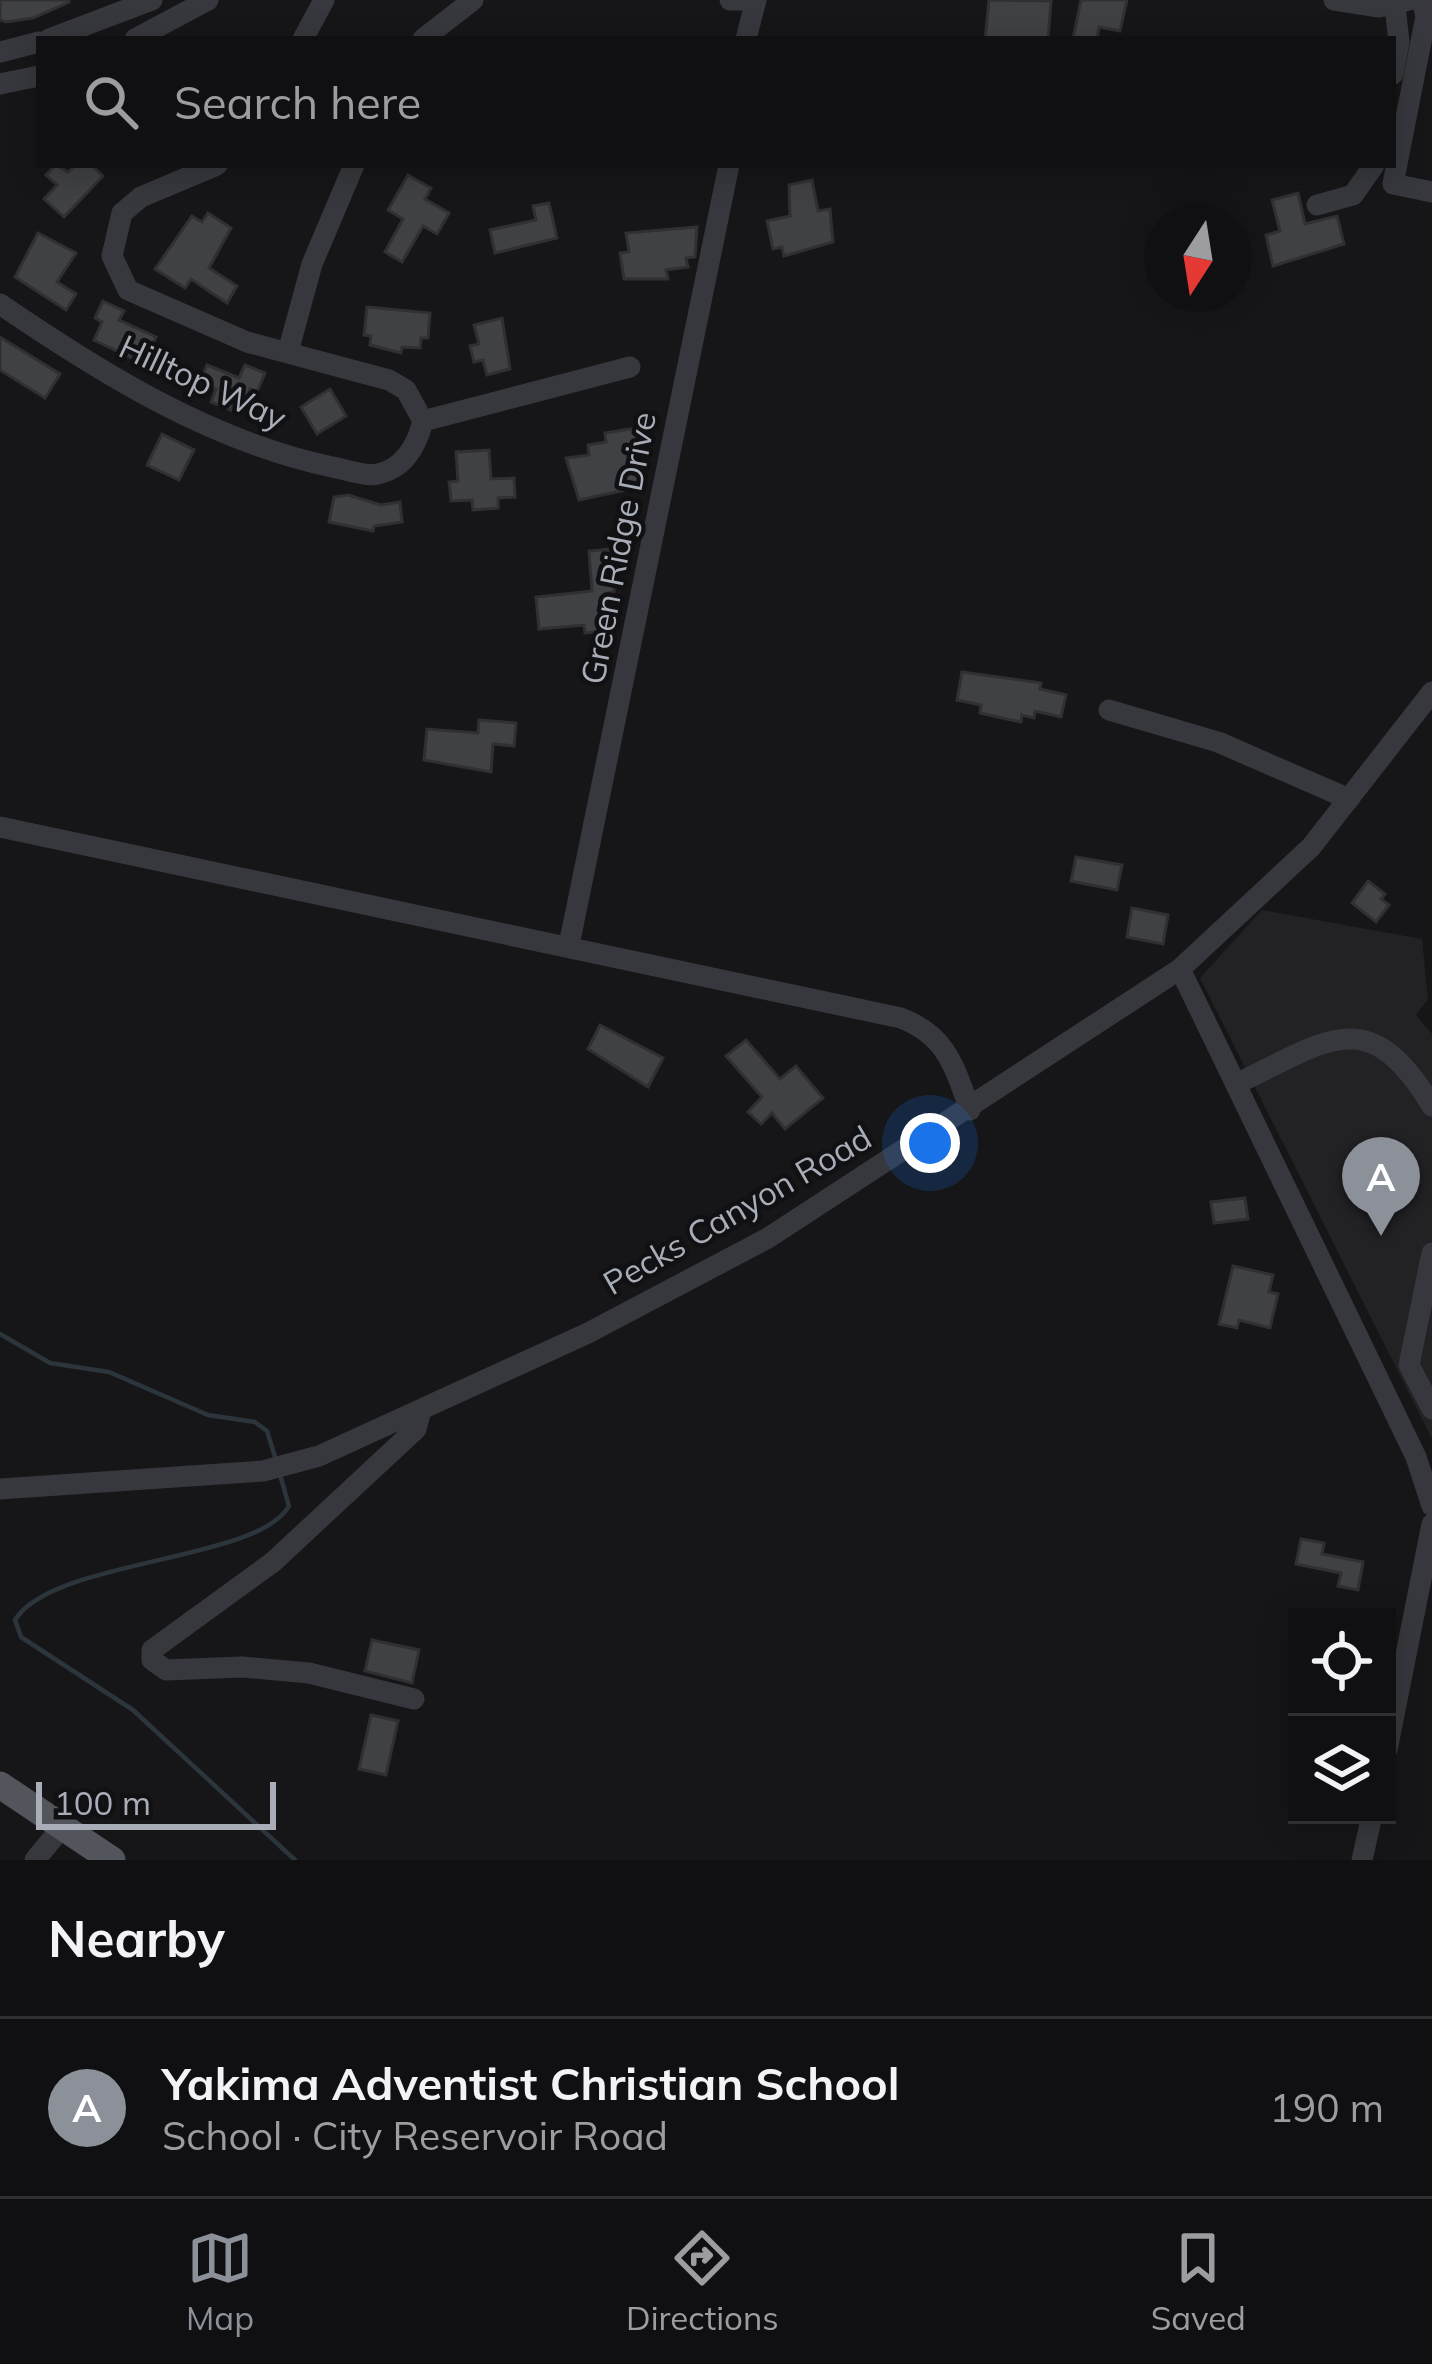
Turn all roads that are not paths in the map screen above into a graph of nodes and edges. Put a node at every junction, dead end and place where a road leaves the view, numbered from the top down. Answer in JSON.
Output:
{"nodes":[{"id":1,"x":152,"y":0,"type":"edge"},
{"id":2,"x":208,"y":0,"type":"edge"},
{"id":3,"x":324,"y":0,"type":"edge"},
{"id":4,"x":473,"y":0,"type":"edge"},
{"id":5,"x":730,"y":0,"type":"edge"},
{"id":6,"x":756,"y":0,"type":"edge"},
{"id":7,"x":1334,"y":0,"type":"edge"},
{"id":8,"x":1422,"y":0,"type":"edge"},
{"id":9,"x":1402,"y":3,"type":"edge"},
{"id":10,"x":58,"y":36,"type":"edge"},
{"id":11,"x":141,"y":36,"type":"edge"},
{"id":12,"x":305,"y":36,"type":"edge"},
{"id":13,"x":427,"y":36,"type":"edge"},
{"id":14,"x":747,"y":36,"type":"edge"},
{"id":15,"x":36,"y":43,"type":"edge"},
{"id":16,"x":0,"y":52,"type":"edge"},
{"id":17,"x":1396,"y":60,"type":"edge"},
{"id":18,"x":36,"y":77,"type":"edge"},
{"id":19,"x":0,"y":84,"type":"edge"},
{"id":20,"x":210,"y":168,"type":"edge"},
{"id":21,"x":353,"y":168,"type":"edge"},
{"id":22,"x":728,"y":168,"type":"edge"},
{"id":23,"x":1372,"y":168,"type":"edge"},
{"id":24,"x":1432,"y":192,"type":"edge"},
{"id":25,"x":1317,"y":205,"type":"dead end"},
{"id":26,"x":0,"y":304,"type":"edge"},
{"id":27,"x":288,"y":352,"type":"junction"},
{"id":28,"x":630,"y":368,"type":"dead end"},
{"id":29,"x":423,"y":421,"type":"junction"},
{"id":30,"x":1432,"y":692,"type":"edge"},
{"id":31,"x":1108,"y":710,"type":"dead end"},
{"id":32,"x":1349,"y":799,"type":"junction"},
{"id":33,"x":0,"y":827,"type":"edge"},
{"id":34,"x":569,"y":945,"type":"junction"},
{"id":35,"x":1180,"y":969,"type":"junction"},
{"id":36,"x":1236,"y":1084,"type":"junction"},
{"id":37,"x":1432,"y":1106,"type":"edge"},
{"id":38,"x":970,"y":1110,"type":"junction"},
{"id":39,"x":1432,"y":1253,"type":"edge"},
{"id":40,"x":1429,"y":1399,"type":"edge"},
{"id":41,"x":421,"y":1410,"type":"junction"},
{"id":42,"x":0,"y":1489,"type":"edge"},
{"id":43,"x":1432,"y":1506,"type":"edge"},
{"id":44,"x":1432,"y":1524,"type":"edge"},
{"id":45,"x":1424,"y":1620,"type":"edge"},
{"id":46,"x":414,"y":1699,"type":"dead end"},
{"id":47,"x":1396,"y":1718,"type":"edge"},
{"id":48,"x":0,"y":1785,"type":"edge"},
{"id":49,"x":1370,"y":1824,"type":"edge"},
{"id":50,"x":63,"y":1826,"type":"junction"},
{"id":51,"x":35,"y":1860,"type":"edge"},
{"id":52,"x":112,"y":1860,"type":"edge"},
{"id":53,"x":1362,"y":1860,"type":"edge"}],
"edges":[{"from":1,"to":10,"type":"street"},
{"from":2,"to":11,"type":"street"},
{"from":3,"to":12,"type":"street"},
{"from":4,"to":13,"type":"street"},
{"from":5,"to":6,"type":"street"},
{"from":6,"to":14,"type":"street"},
{"from":7,"to":9,"type":"street"},
{"from":8,"to":24,"type":"street"},
{"from":9,"to":17,"type":"street"},
{"from":15,"to":16,"type":"street"},
{"from":18,"to":19,"type":"street"},
{"from":20,"to":27,"type":"street","name":"Hilltop Way"},
{"from":21,"to":27,"type":"street"},
{"from":22,"to":34,"type":"street","name":"Green Ridge Drive"},
{"from":23,"to":25,"type":"street"},
{"from":26,"to":29,"type":"street","name":"Hilltop Way"},
{"from":27,"to":29,"type":"street","name":"Hilltop Way"},
{"from":28,"to":29,"type":"street"},
{"from":30,"to":32,"type":"street","name":"Pecks Canyon Road"},
{"from":31,"to":32,"type":"street"},
{"from":32,"to":35,"type":"street","name":"Pecks Canyon Road"},
{"from":33,"to":34,"type":"street"},
{"from":34,"to":38,"type":"street"},
{"from":35,"to":36,"type":"street"},
{"from":35,"to":38,"type":"street","name":"Pecks Canyon Road"},
{"from":36,"to":37,"type":"street"},
{"from":36,"to":43,"type":"street"},
{"from":38,"to":41,"type":"street","name":"Pecks Canyon Road"},
{"from":39,"to":40,"type":"street"},
{"from":41,"to":42,"type":"street","name":"Pecks Canyon Road"},
{"from":41,"to":46,"type":"street"},
{"from":44,"to":45,"type":"street"},
{"from":45,"to":47,"type":"street"},
{"from":48,"to":50,"type":"main road"},
{"from":49,"to":53,"type":"street"},
{"from":50,"to":51,"type":"street"},
{"from":50,"to":52,"type":"main road"}]}
